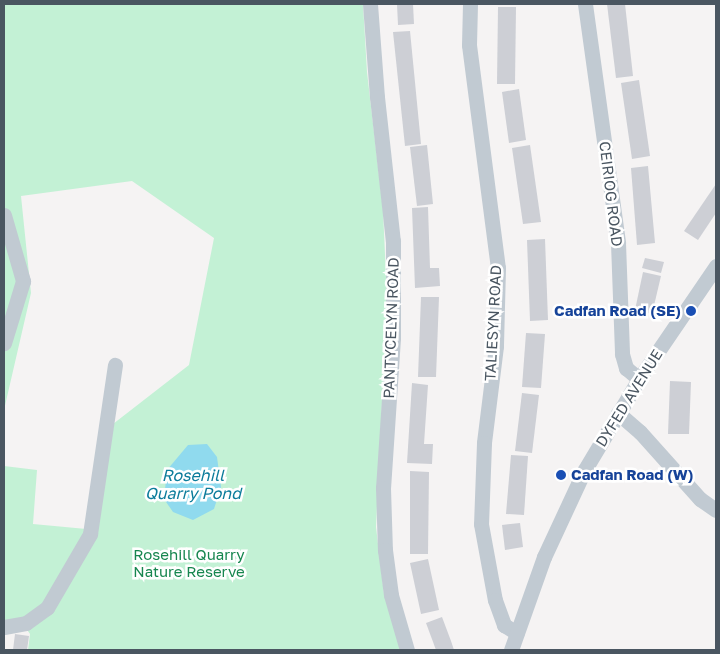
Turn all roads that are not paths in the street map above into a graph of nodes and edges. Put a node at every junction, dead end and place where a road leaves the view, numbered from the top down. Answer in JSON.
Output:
{"nodes":[{"id":1,"x":370,"y":4,"type":"edge"},
{"id":2,"x":470,"y":4,"type":"edge"},
{"id":3,"x":585,"y":4,"type":"edge"},
{"id":4,"x":4,"y":215,"type":"edge"},
{"id":5,"x":716,"y":266,"type":"edge"},
{"id":6,"x":4,"y":343,"type":"edge"},
{"id":7,"x":114,"y":365,"type":"dead end"},
{"id":8,"x":639,"y":379,"type":"junction"},
{"id":9,"x":618,"y":413,"type":"junction"},
{"id":10,"x":716,"y":510,"type":"edge"},
{"id":11,"x":4,"y":627,"type":"edge"},
{"id":12,"x":517,"y":632,"type":"junction"},
{"id":13,"x":407,"y":650,"type":"edge"},
{"id":14,"x":511,"y":650,"type":"edge"}],
"edges":[{"from":1,"to":13,"type":"street","name":"PANTYCELYN ROAD"},
{"from":2,"to":12,"type":"street","name":"TALIESYN ROAD"},
{"from":3,"to":8,"type":"street","name":"CEIRIOG ROAD"},
{"from":4,"to":6,"type":"street"},
{"from":5,"to":8,"type":"street","name":"DYFED AVENUE"},
{"from":7,"to":11,"type":"street"},
{"from":8,"to":9,"type":"street","name":"DYFED AVENUE"},
{"from":9,"to":10,"type":"street"},
{"from":9,"to":12,"type":"street","name":"DYFED AVENUE"},
{"from":12,"to":14,"type":"street","name":"DYFED AVENUE"}]}
